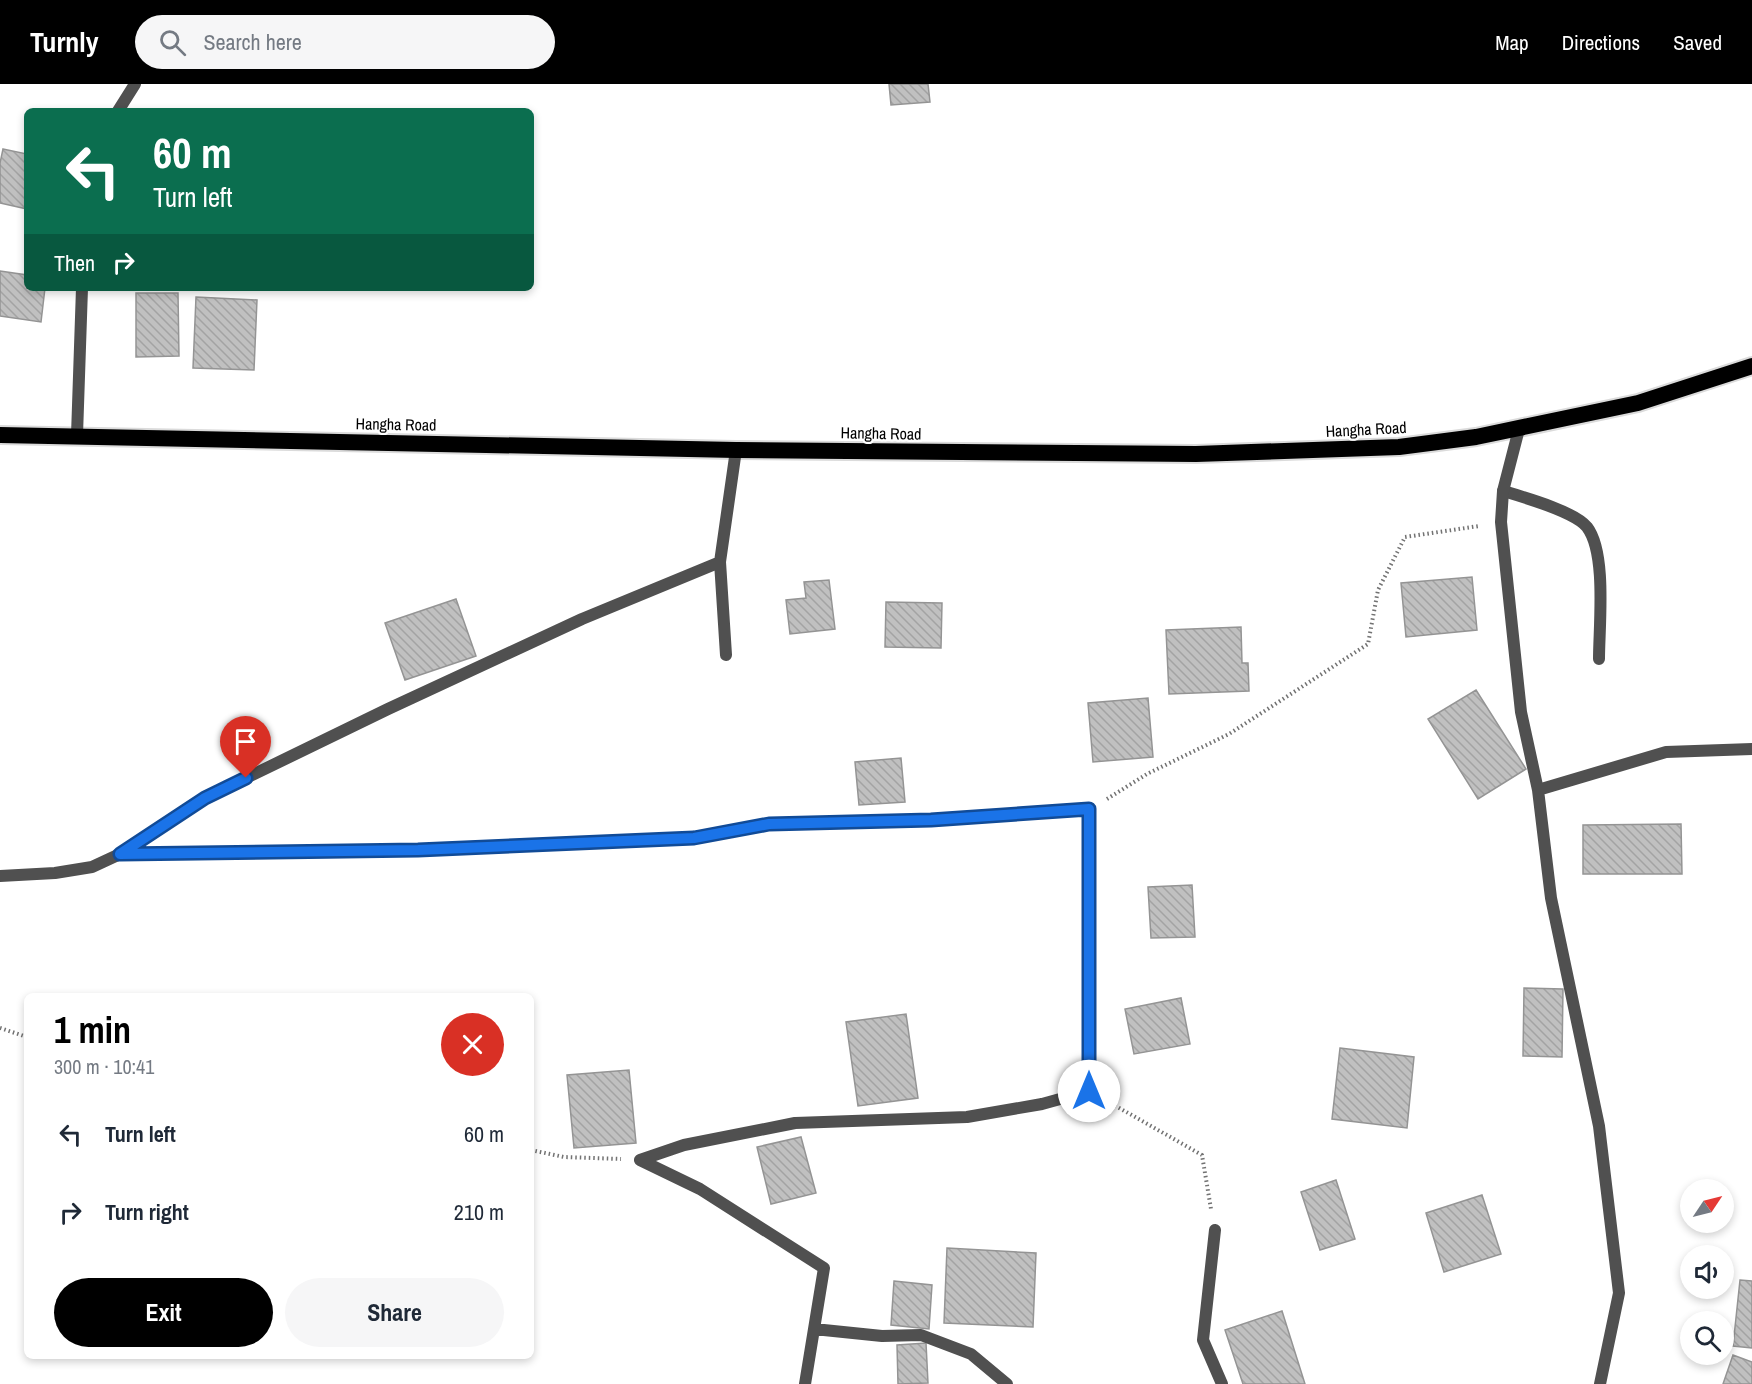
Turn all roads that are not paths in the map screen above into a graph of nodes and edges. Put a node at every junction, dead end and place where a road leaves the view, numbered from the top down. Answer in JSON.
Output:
{"nodes":[{"id":1,"x":135,"y":84,"type":"edge"},
{"id":2,"x":120,"y":108,"type":"edge"},
{"id":3,"x":82,"y":291,"type":"edge"},
{"id":4,"x":1752,"y":366,"type":"edge"},
{"id":5,"x":1520,"y":429,"type":"junction"},
{"id":6,"x":0,"y":435,"type":"edge"},
{"id":7,"x":77,"y":435,"type":"junction"},
{"id":8,"x":736,"y":450,"type":"junction"},
{"id":9,"x":1503,"y":491,"type":"junction"},
{"id":10,"x":720,"y":562,"type":"junction"},
{"id":11,"x":726,"y":655,"type":"dead end"},
{"id":12,"x":1599,"y":659,"type":"dead end"},
{"id":13,"x":1752,"y":749,"type":"edge"},
{"id":14,"x":1538,"y":790,"type":"junction"},
{"id":15,"x":120,"y":854,"type":"junction"},
{"id":16,"x":0,"y":876,"type":"edge"},
{"id":17,"x":1215,"y":1230,"type":"road end"},
{"id":18,"x":814,"y":1329,"type":"junction"},
{"id":19,"x":805,"y":1384,"type":"edge"},
{"id":20,"x":1007,"y":1384,"type":"edge"},
{"id":21,"x":1222,"y":1384,"type":"edge"},
{"id":22,"x":1600,"y":1384,"type":"edge"}],
"edges":[{"from":1,"to":2,"type":"street"},
{"from":3,"to":7,"type":"street"},
{"from":4,"to":5,"type":"highway","name":"Hangha Road"},
{"from":5,"to":8,"type":"highway","name":"Hangha Road"},
{"from":5,"to":9,"type":"street"},
{"from":6,"to":7,"type":"highway","name":"Hangha Road"},
{"from":7,"to":8,"type":"highway","name":"Hangha Road"},
{"from":8,"to":10,"type":"street"},
{"from":9,"to":12,"type":"street"},
{"from":9,"to":14,"type":"street"},
{"from":10,"to":11,"type":"street"},
{"from":10,"to":15,"type":"street"},
{"from":13,"to":14,"type":"street"},
{"from":14,"to":22,"type":"street"},
{"from":15,"to":16,"type":"street"},
{"from":15,"to":18,"type":"street"},
{"from":17,"to":21,"type":"street"},
{"from":18,"to":19,"type":"street"},
{"from":18,"to":20,"type":"street"}]}
